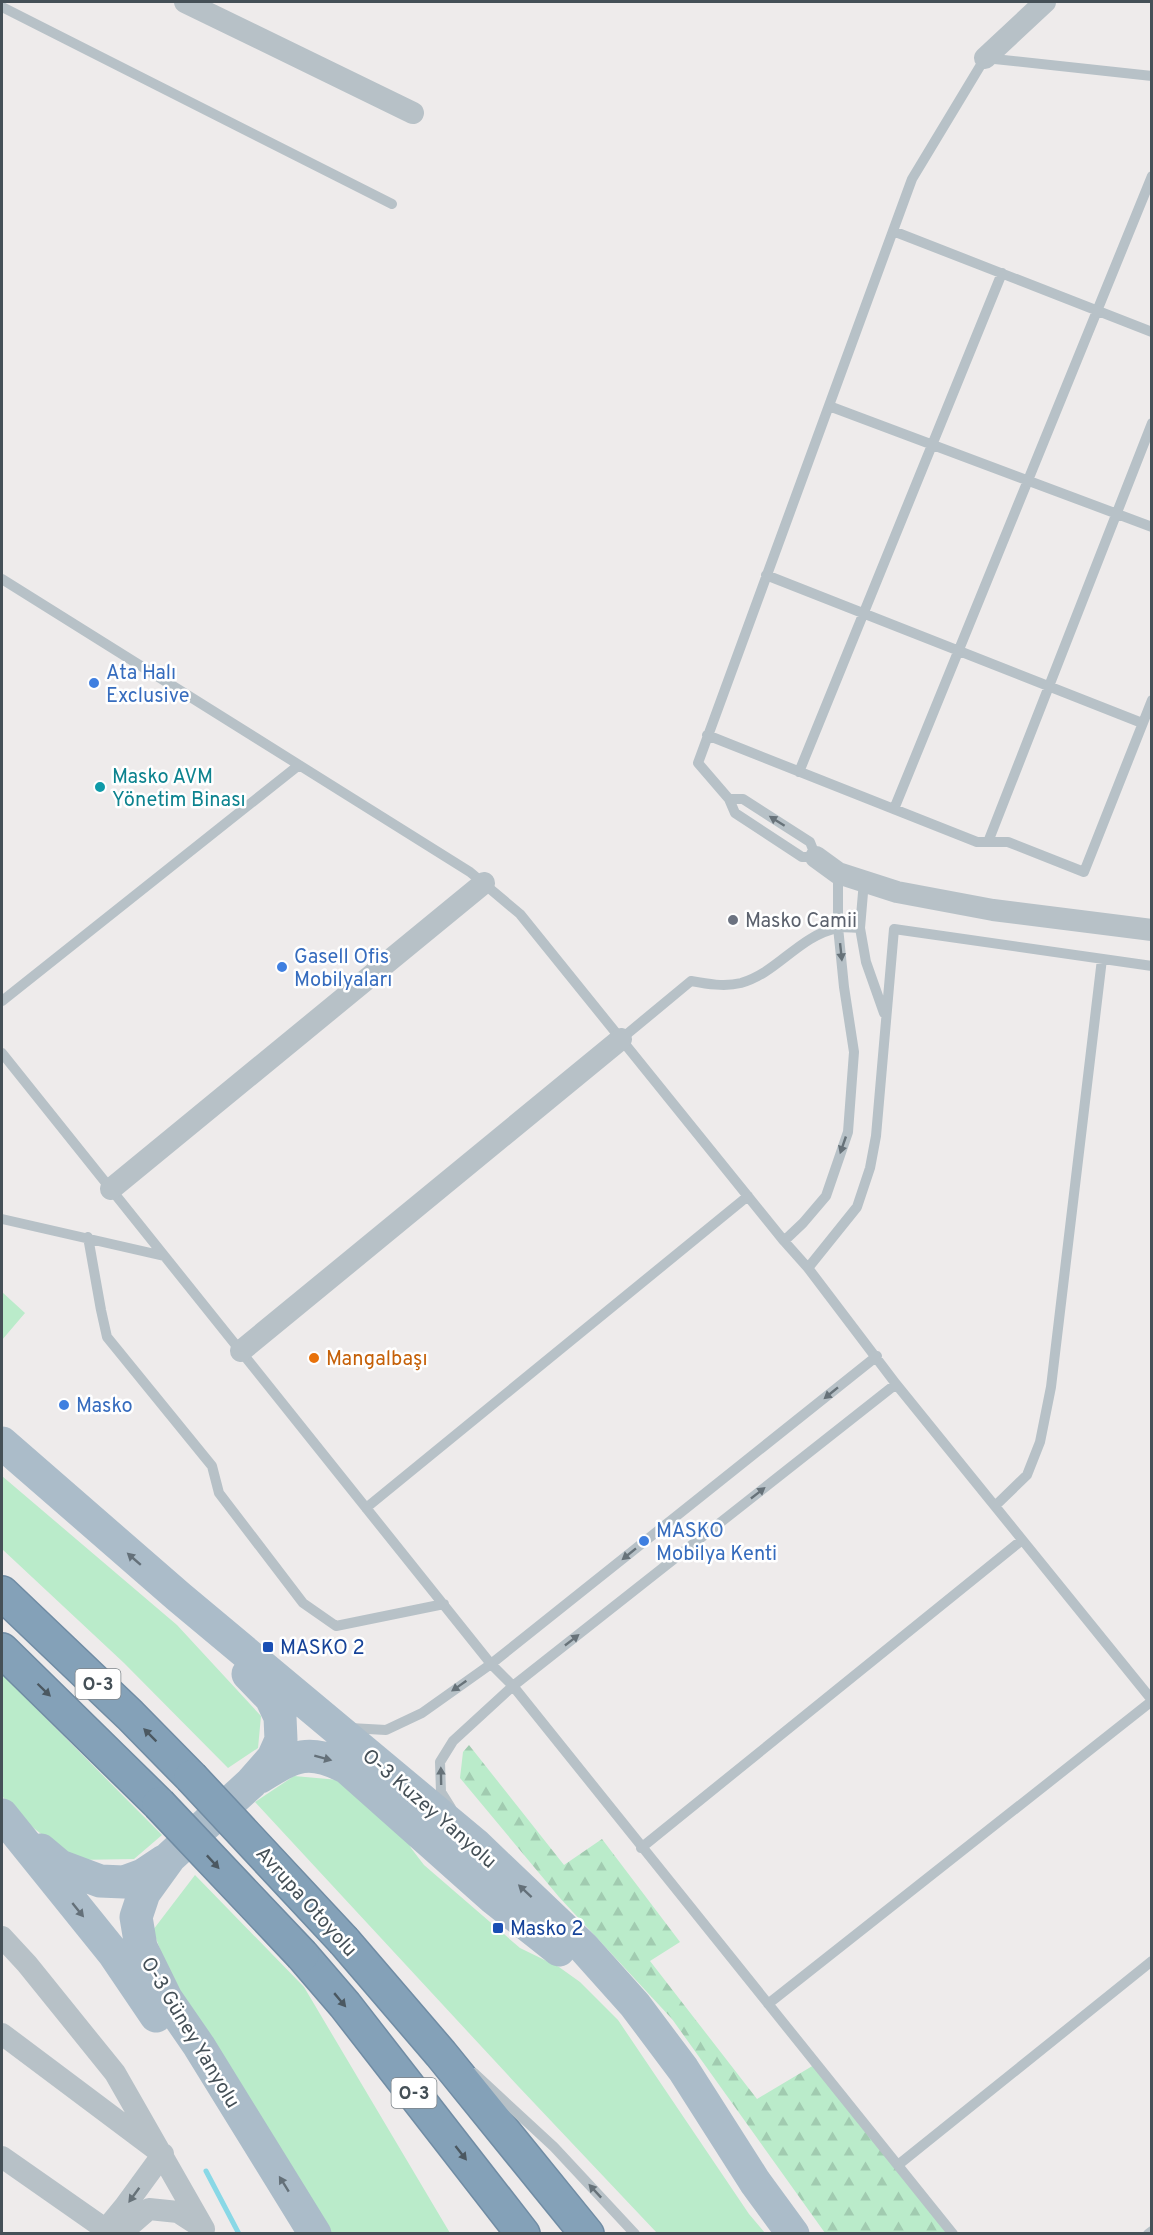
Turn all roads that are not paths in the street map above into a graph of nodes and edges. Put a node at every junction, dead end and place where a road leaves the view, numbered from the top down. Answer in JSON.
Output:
{"nodes":[{"id":1,"x":1045,"y":2,"type":"edge"},
{"id":2,"x":193,"y":3,"type":"edge"},
{"id":3,"x":2,"y":7,"type":"edge"},
{"id":4,"x":985,"y":58,"type":"junction"},
{"id":5,"x":1152,"y":76,"type":"edge"},
{"id":6,"x":412,"y":113,"type":"dead end"},
{"id":7,"x":1152,"y":176,"type":"edge"},
{"id":8,"x":392,"y":204,"type":"dead end"},
{"id":9,"x":894,"y":231,"type":"junction"},
{"id":10,"x":1002,"y":273,"type":"junction"},
{"id":11,"x":1096,"y":310,"type":"junction"},
{"id":12,"x":1152,"y":332,"type":"edge"},
{"id":13,"x":829,"y":406,"type":"junction"},
{"id":14,"x":1152,"y":423,"type":"edge"},
{"id":15,"x":932,"y":445,"type":"junction"},
{"id":16,"x":1028,"y":481,"type":"junction"},
{"id":17,"x":1116,"y":514,"type":"junction"},
{"id":18,"x":1152,"y":527,"type":"edge"},
{"id":19,"x":766,"y":575,"type":"junction"},
{"id":20,"x":2,"y":579,"type":"edge"},
{"id":21,"x":863,"y":613,"type":"junction"},
{"id":22,"x":958,"y":651,"type":"junction"},
{"id":23,"x":1049,"y":687,"type":"junction"},
{"id":24,"x":1152,"y":700,"type":"edge"},
{"id":25,"x":1142,"y":723,"type":"junction"},
{"id":26,"x":707,"y":735,"type":"junction"},
{"id":27,"x":299,"y":765,"type":"junction"},
{"id":28,"x":799,"y":772,"type":"junction"},
{"id":29,"x":729,"y":799,"type":"junction"},
{"id":30,"x":894,"y":809,"type":"junction"},
{"id":31,"x":988,"y":842,"type":"junction"},
{"id":32,"x":816,"y":857,"type":"junction"},
{"id":33,"x":838,"y":873,"type":"junction"},
{"id":34,"x":864,"y":881,"type":"junction"},
{"id":35,"x":484,"y":884,"type":"junction"},
{"id":36,"x":838,"y":927,"type":"junction"},
{"id":37,"x":860,"y":928,"type":"junction"},
{"id":38,"x":1152,"y":930,"type":"edge"},
{"id":39,"x":1102,"y":959,"type":"junction"},
{"id":40,"x":1152,"y":966,"type":"edge"},
{"id":41,"x":2,"y":1000,"type":"edge"},
{"id":42,"x":885,"y":1016,"type":"junction"},
{"id":43,"x":621,"y":1039,"type":"junction"},
{"id":44,"x":2,"y":1053,"type":"edge"},
{"id":45,"x":111,"y":1189,"type":"junction"},
{"id":46,"x":748,"y":1196,"type":"junction"},
{"id":47,"x":2,"y":1219,"type":"edge"},
{"id":48,"x":88,"y":1237,"type":"junction"},
{"id":49,"x":784,"y":1241,"type":"junction"},
{"id":50,"x":165,"y":1256,"type":"junction"},
{"id":51,"x":808,"y":1268,"type":"junction"},
{"id":52,"x":241,"y":1351,"type":"junction"},
{"id":53,"x":877,"y":1356,"type":"junction"},
{"id":54,"x":896,"y":1384,"type":"junction"},
{"id":55,"x":2,"y":1443,"type":"edge"},
{"id":56,"x":995,"y":1506,"type":"junction"},
{"id":57,"x":366,"y":1508,"type":"junction"},
{"id":58,"x":1022,"y":1540,"type":"junction"},
{"id":59,"x":2,"y":1593,"type":"edge"},
{"id":60,"x":179,"y":1598,"type":"junction"},
{"id":61,"x":444,"y":1604,"type":"junction"},
{"id":62,"x":2,"y":1650,"type":"edge"},
{"id":63,"x":492,"y":1664,"type":"junction"},
{"id":64,"x":513,"y":1686,"type":"junction"},
{"id":65,"x":1152,"y":1701,"type":"edge"},
{"id":66,"x":335,"y":1727,"type":"junction"},
{"id":67,"x":251,"y":1783,"type":"junction"},
{"id":68,"x":2,"y":1815,"type":"edge"},
{"id":69,"x":476,"y":1845,"type":"junction"},
{"id":70,"x":641,"y":1848,"type":"junction"},
{"id":71,"x":170,"y":1857,"type":"junction"},
{"id":72,"x":2,"y":1937,"type":"edge"},
{"id":73,"x":1152,"y":1961,"type":"edge"},
{"id":74,"x":768,"y":2004,"type":"junction"},
{"id":75,"x":2,"y":2034,"type":"edge"},
{"id":76,"x":441,"y":2054,"type":"junction"},
{"id":77,"x":163,"y":2154,"type":"junction"},
{"id":78,"x":2,"y":2157,"type":"edge"},
{"id":79,"x":898,"y":2164,"type":"junction"},
{"id":80,"x":205,"y":2231,"type":"edge"},
{"id":81,"x":109,"y":2232,"type":"edge"},
{"id":82,"x":288,"y":2234,"type":"edge"},
{"id":83,"x":315,"y":2234,"type":"edge"},
{"id":84,"x":523,"y":2234,"type":"edge"},
{"id":85,"x":587,"y":2234,"type":"edge"},
{"id":86,"x":635,"y":2234,"type":"edge"},
{"id":87,"x":774,"y":2234,"type":"edge"},
{"id":88,"x":792,"y":2234,"type":"edge"},
{"id":89,"x":953,"y":2234,"type":"edge"}],
"edges":[{"from":1,"to":4,"type":"street"},
{"from":2,"to":6,"type":"street"},
{"from":3,"to":8,"type":"lane"},
{"from":4,"to":5,"type":"lane"},
{"from":4,"to":9,"type":"lane"},
{"from":7,"to":11,"type":"lane"},
{"from":9,"to":10,"type":"lane"},
{"from":9,"to":13,"type":"lane"},
{"from":10,"to":11,"type":"lane"},
{"from":10,"to":15,"type":"lane"},
{"from":11,"to":12,"type":"lane"},
{"from":11,"to":16,"type":"lane"},
{"from":13,"to":15,"type":"lane"},
{"from":13,"to":19,"type":"lane"},
{"from":14,"to":17,"type":"lane"},
{"from":15,"to":16,"type":"lane"},
{"from":15,"to":21,"type":"lane"},
{"from":16,"to":17,"type":"lane"},
{"from":16,"to":22,"type":"lane"},
{"from":17,"to":18,"type":"lane"},
{"from":17,"to":23,"type":"lane"},
{"from":19,"to":21,"type":"lane"},
{"from":19,"to":26,"type":"lane"},
{"from":20,"to":27,"type":"lane"},
{"from":21,"to":22,"type":"lane"},
{"from":21,"to":28,"type":"lane"},
{"from":22,"to":23,"type":"lane"},
{"from":22,"to":30,"type":"lane"},
{"from":23,"to":25,"type":"lane"},
{"from":23,"to":31,"type":"lane"},
{"from":24,"to":25,"type":"lane"},
{"from":25,"to":31,"type":"lane"},
{"from":26,"to":28,"type":"lane"},
{"from":26,"to":29,"type":"lane"},
{"from":27,"to":35,"type":"lane"},
{"from":27,"to":41,"type":"lane"},
{"from":28,"to":30,"type":"lane"},
{"from":29,"to":32,"type":"lane"},
{"from":32,"to":29,"type":"lane","one_way":true},
{"from":30,"to":31,"type":"lane"},
{"from":32,"to":33,"type":"street"},
{"from":33,"to":34,"type":"street"},
{"from":33,"to":36,"type":"lane"},
{"from":34,"to":37,"type":"lane"},
{"from":34,"to":38,"type":"street"},
{"from":35,"to":43,"type":"lane"},
{"from":35,"to":45,"type":"street"},
{"from":36,"to":37,"type":"lane"},
{"from":36,"to":43,"type":"lane"},
{"from":36,"to":49,"type":"lane","one_way":true},
{"from":37,"to":42,"type":"lane"},
{"from":39,"to":40,"type":"lane"},
{"from":39,"to":42,"type":"lane"},
{"from":39,"to":56,"type":"lane"},
{"from":42,"to":51,"type":"lane"},
{"from":43,"to":46,"type":"lane"},
{"from":43,"to":52,"type":"street"},
{"from":44,"to":45,"type":"lane"},
{"from":45,"to":50,"type":"lane"},
{"from":46,"to":49,"type":"lane"},
{"from":46,"to":57,"type":"lane"},
{"from":47,"to":48,"type":"lane"},
{"from":48,"to":50,"type":"lane"},
{"from":48,"to":61,"type":"lane"},
{"from":49,"to":51,"type":"lane"},
{"from":50,"to":52,"type":"lane"},
{"from":51,"to":53,"type":"lane"},
{"from":52,"to":57,"type":"lane"},
{"from":53,"to":54,"type":"lane"},
{"from":53,"to":63,"type":"lane","one_way":true},
{"from":54,"to":56,"type":"lane"},
{"from":64,"to":54,"type":"lane","one_way":true},
{"from":60,"to":55,"type":"main road","name":"O-3 Kuzey Yanyolu","one_way":true},
{"from":56,"to":58,"type":"lane"},
{"from":57,"to":61,"type":"lane"},
{"from":58,"to":65,"type":"lane"},
{"from":58,"to":70,"type":"lane"},
{"from":76,"to":59,"type":"highway","name":"Avrupa Otoyolu","number":"O-3","one_way":true,"bridge":true},
{"from":60,"to":66,"type":"main road","name":"O-3 Kuzey Yanyolu"},
{"from":60,"to":67,"type":"main road"},
{"from":61,"to":63,"type":"lane"},
{"from":62,"to":84,"type":"highway","name":"Avrupa Otoyolu","number":"O-3","one_way":true,"bridge":true},
{"from":63,"to":64,"type":"lane"},
{"from":63,"to":66,"type":"lane","one_way":true},
{"from":69,"to":64,"type":"lane","one_way":true},
{"from":64,"to":70,"type":"lane"},
{"from":65,"to":74,"type":"lane"},
{"from":66,"to":69,"type":"main road","name":"O-3 Kuzey Yanyolu"},
{"from":67,"to":71,"type":"main road","name":"O-3 Güney Yanyolu"},
{"from":67,"to":87,"type":"main road","name":"O-3 Kuzey Yanyolu","one_way":true},
{"from":68,"to":71,"type":"main road"},
{"from":68,"to":82,"type":"main road","name":"O-3 Güney Yanyolu","one_way":true},
{"from":88,"to":69,"type":"main road","name":"O-3 Kuzey Yanyolu","one_way":true},
{"from":70,"to":74,"type":"lane"},
{"from":83,"to":71,"type":"main road","name":"O-3 Güney Yanyolu","one_way":true},
{"from":72,"to":77,"type":"street"},
{"from":73,"to":79,"type":"lane"},
{"from":74,"to":79,"type":"lane"},
{"from":75,"to":77,"type":"street"},
{"from":76,"to":85,"type":"highway","name":"Avrupa Otoyolu","number":"O-3"},
{"from":86,"to":76,"type":"lane","one_way":true},
{"from":77,"to":80,"type":"street"},
{"from":77,"to":81,"type":"street","one_way":true},
{"from":78,"to":81,"type":"street"},
{"from":79,"to":89,"type":"lane"},
{"from":80,"to":81,"type":"street"}]}
